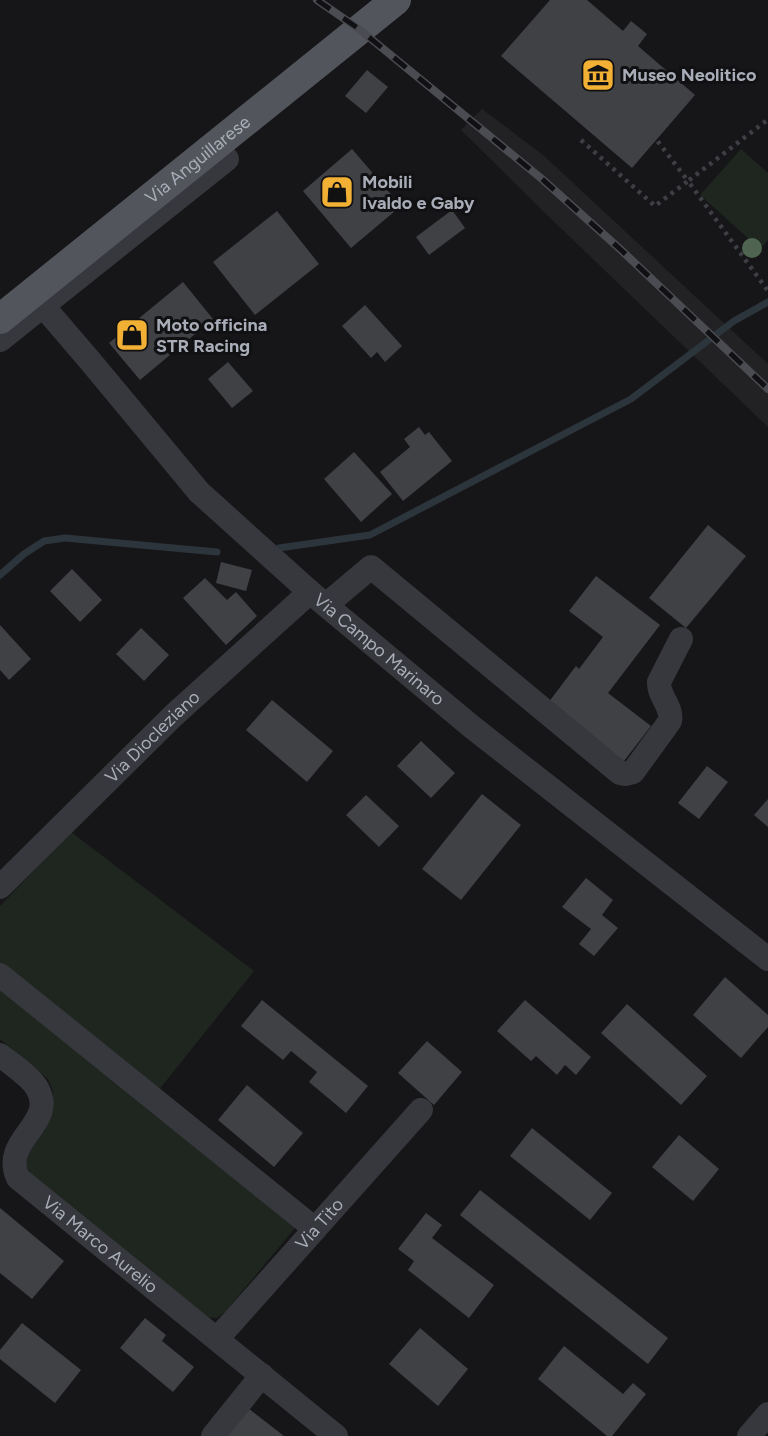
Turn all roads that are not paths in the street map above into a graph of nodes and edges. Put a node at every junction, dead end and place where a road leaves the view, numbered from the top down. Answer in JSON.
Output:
{"nodes":[{"id":1,"x":397,"y":0,"type":"edge"},
{"id":2,"x":227,"y":159,"type":"dead end"},
{"id":3,"x":37,"y":300,"type":"junction"},
{"id":4,"x":0,"y":319,"type":"edge"},
{"id":5,"x":0,"y":340,"type":"edge"},
{"id":6,"x":318,"y":598,"type":"junction"},
{"id":7,"x":681,"y":639,"type":"dead end"},
{"id":8,"x":0,"y":887,"type":"edge"},
{"id":9,"x":768,"y":958,"type":"edge"},
{"id":10,"x":0,"y":975,"type":"edge"},
{"id":11,"x":0,"y":1055,"type":"edge"},
{"id":12,"x":421,"y":1110,"type":"dead end"},
{"id":13,"x":315,"y":1228,"type":"junction"},
{"id":14,"x":217,"y":1339,"type":"junction"},
{"id":15,"x":261,"y":1375,"type":"junction"},
{"id":16,"x":303,"y":1409,"type":"junction"},
{"id":17,"x":768,"y":1414,"type":"edge"},
{"id":18,"x":213,"y":1436,"type":"edge"},
{"id":19,"x":336,"y":1436,"type":"edge"},
{"id":20,"x":356,"y":1436,"type":"edge"},
{"id":21,"x":750,"y":1436,"type":"edge"}],
"edges":[{"from":1,"to":3,"type":"main road","name":"Via Anguillarese"},
{"from":2,"to":3,"type":"street"},
{"from":3,"to":4,"type":"main road","name":"Via Anguillarese"},
{"from":3,"to":5,"type":"street"},
{"from":3,"to":6,"type":"street","name":"Via Campo Marinaro"},
{"from":6,"to":7,"type":"street","name":"Via Diocleziano"},
{"from":6,"to":8,"type":"street","name":"Via Diocleziano"},
{"from":6,"to":9,"type":"street","name":"Via Campo Marinaro"},
{"from":10,"to":13,"type":"street"},
{"from":11,"to":14,"type":"street","name":"Via Marco Aurelio"},
{"from":12,"to":13,"type":"street","name":"Via Tito"},
{"from":13,"to":14,"type":"street","name":"Via Tito"},
{"from":14,"to":15,"type":"street","name":"Via Marco Aurelio"},
{"from":15,"to":16,"type":"street","name":"Via Marco Aurelio"},
{"from":15,"to":18,"type":"street"},
{"from":16,"to":19,"type":"street","name":"Via Marco Aurelio"},
{"from":16,"to":20,"type":"street","name":"Via Marco Aurelio"},
{"from":17,"to":21,"type":"street"}]}
